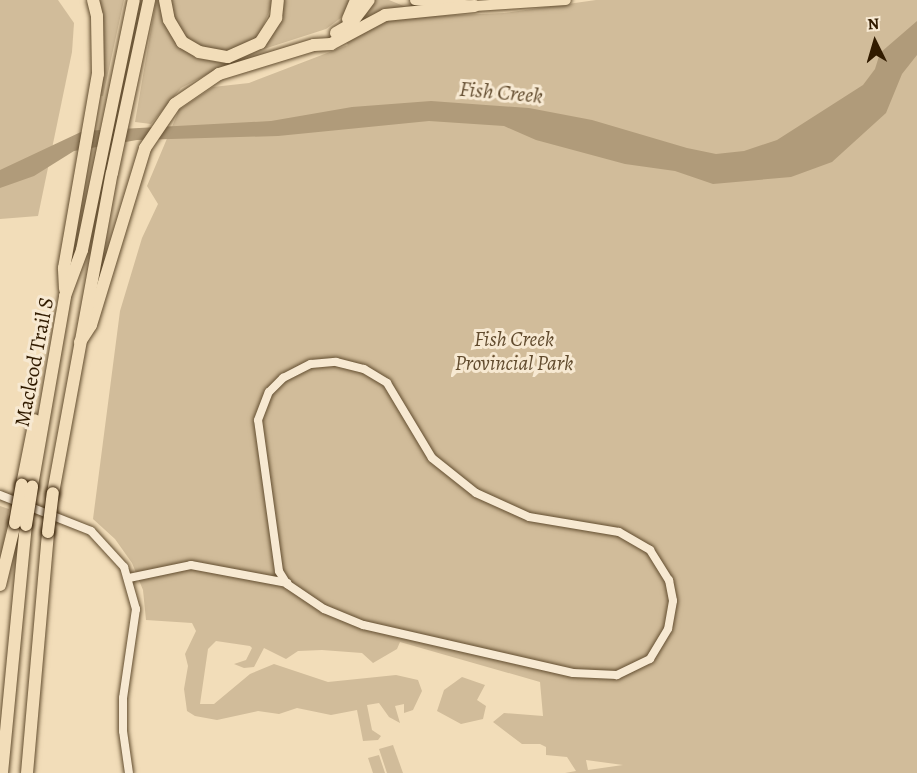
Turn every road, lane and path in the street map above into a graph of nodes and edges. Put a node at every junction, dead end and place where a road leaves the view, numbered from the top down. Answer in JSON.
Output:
{"nodes":[{"id":1,"x":93,"y":0,"type":"edge"},
{"id":2,"x":134,"y":0,"type":"edge"},
{"id":3,"x":149,"y":0,"type":"edge"},
{"id":4,"x":165,"y":0,"type":"edge"},
{"id":5,"x":278,"y":0,"type":"edge"},
{"id":6,"x":356,"y":0,"type":"edge"},
{"id":7,"x":369,"y":0,"type":"edge"},
{"id":8,"x":415,"y":0,"type":"edge"},
{"id":9,"x":566,"y":0,"type":"edge"},
{"id":10,"x":475,"y":6,"type":"junction"},
{"id":11,"x":341,"y":30,"type":"junction"},
{"id":12,"x":314,"y":45,"type":"junction"},
{"id":13,"x":65,"y":296,"type":"junction"},
{"id":14,"x":80,"y":342,"type":"junction"},
{"id":15,"x":0,"y":495,"type":"edge"},
{"id":16,"x":0,"y":502,"type":"edge"},
{"id":17,"x":38,"y":510,"type":"junction"},
{"id":18,"x":20,"y":524,"type":"junction"},
{"id":19,"x":278,"y":554,"type":"junction"},
{"id":20,"x":253,"y":575,"type":"junction"},
{"id":21,"x":129,"y":578,"type":"junction"},
{"id":22,"x":287,"y":584,"type":"junction"},
{"id":23,"x":0,"y":585,"type":"edge"},
{"id":24,"x":2,"y":773,"type":"edge"},
{"id":25,"x":27,"y":773,"type":"edge"},
{"id":26,"x":129,"y":773,"type":"edge"}],
"edges":[{"from":1,"to":13,"type":"highway"},
{"from":2,"to":13,"type":"highway","name":"Macleod Trail S"},
{"from":3,"to":14,"type":"highway","name":"Macleod Trail S"},
{"from":4,"to":5,"type":"highway"},
{"from":6,"to":11,"type":"highway"},
{"from":7,"to":11,"type":"highway"},
{"from":8,"to":10,"type":"main road"},
{"from":9,"to":10,"type":"main road"},
{"from":10,"to":12,"type":"highway"},
{"from":11,"to":12,"type":"highway"},
{"from":12,"to":14,"type":"highway"},
{"from":13,"to":18,"type":"highway","name":"Macleod Trail S","bridge":true},
{"from":14,"to":25,"type":"highway","name":"Macleod Trail S","bridge":true},
{"from":15,"to":17,"type":"street"},
{"from":16,"to":17,"type":"street"},
{"from":17,"to":21,"type":"street"},
{"from":18,"to":23,"type":"highway"},
{"from":18,"to":24,"type":"highway","name":"Macleod Trail S"},
{"from":19,"to":20,"type":"street"},
{"from":19,"to":22,"type":"street"},
{"from":19,"to":22,"type":"street"},
{"from":20,"to":21,"type":"street"},
{"from":20,"to":22,"type":"street"},
{"from":21,"to":26,"type":"street"}]}
